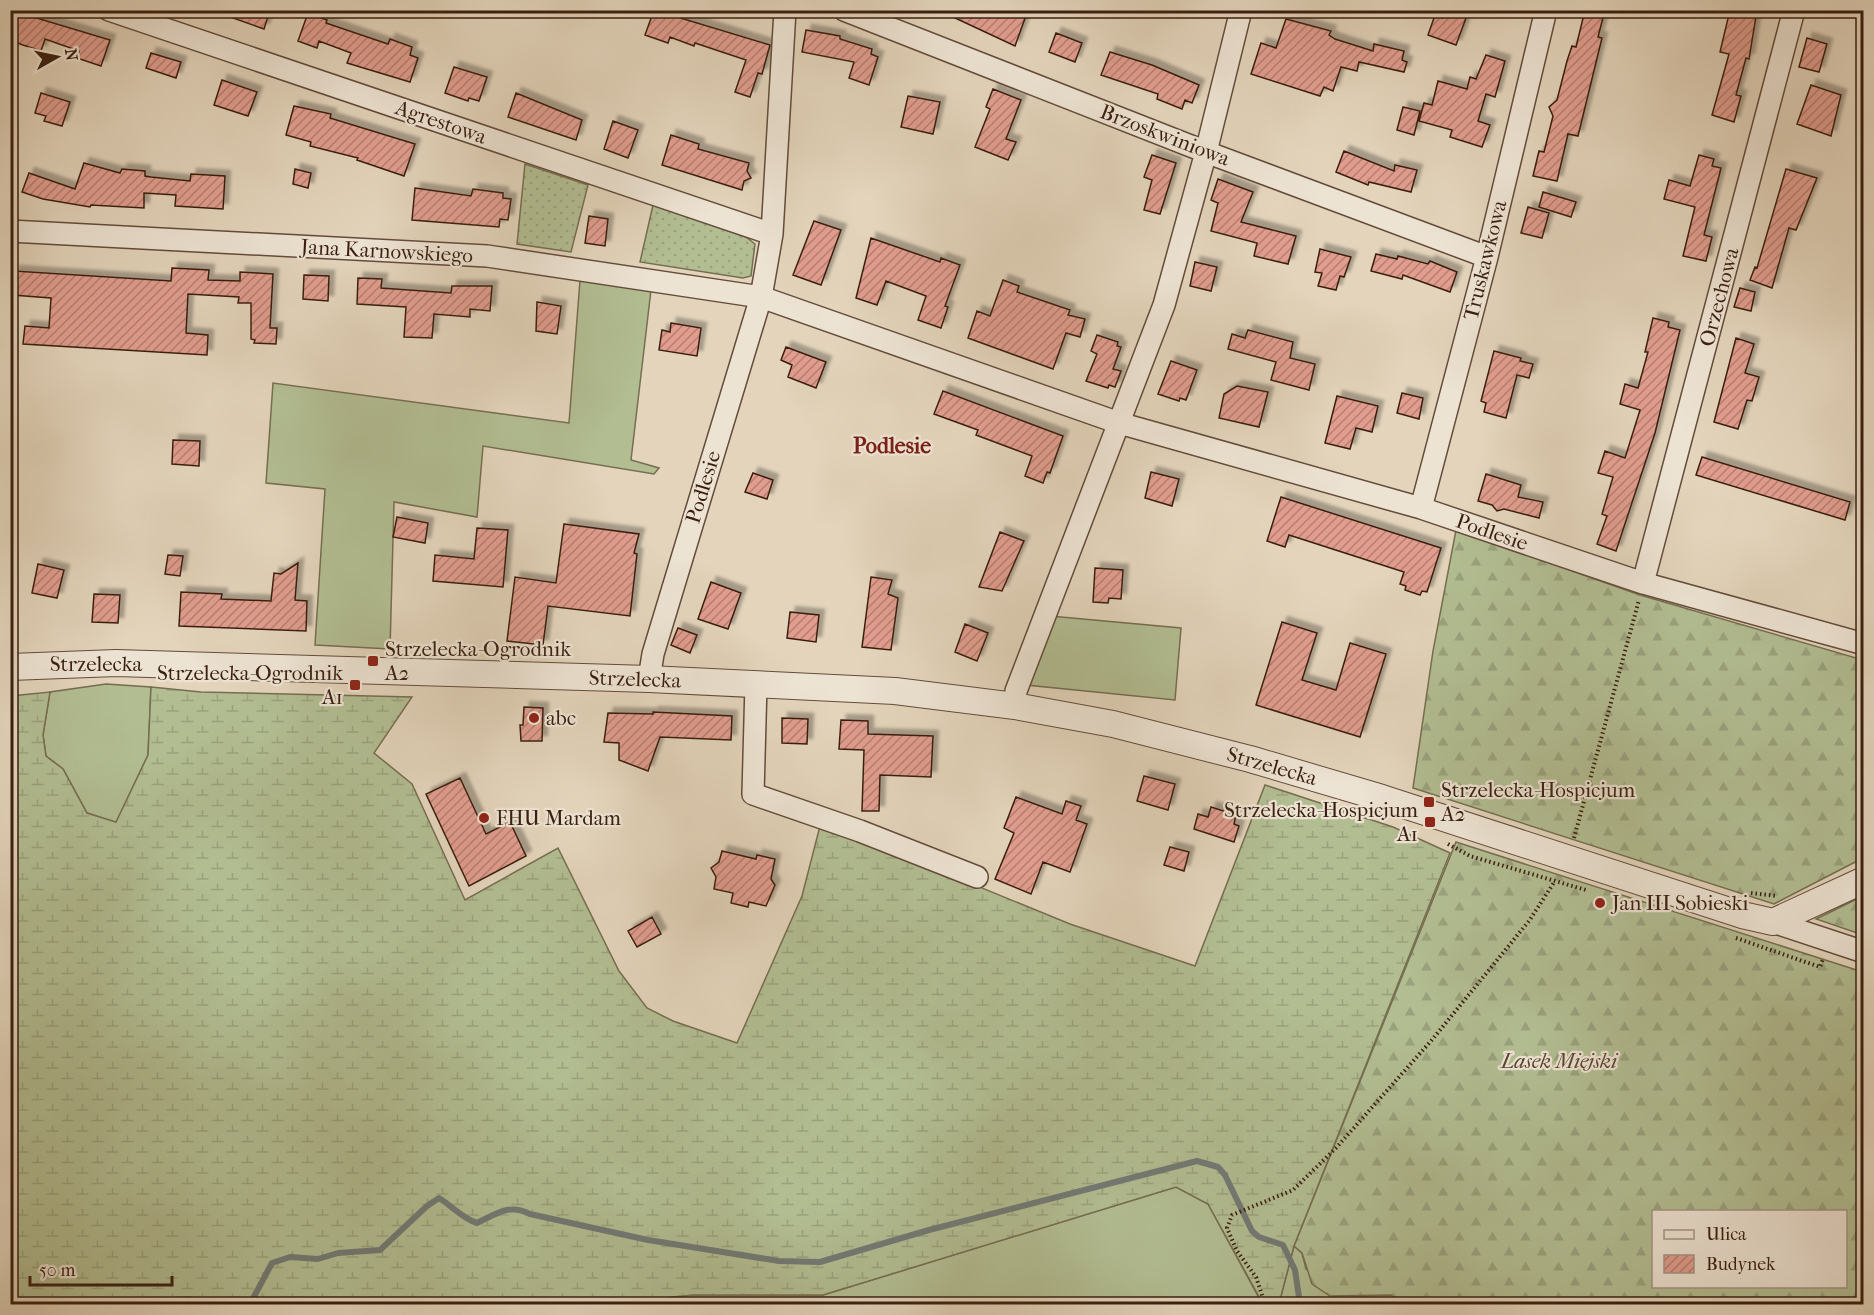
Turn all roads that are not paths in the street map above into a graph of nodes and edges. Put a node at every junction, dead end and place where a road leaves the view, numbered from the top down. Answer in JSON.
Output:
{"nodes":[{"id":1,"x":109,"y":10,"type":"edge"},
{"id":2,"x":785,"y":10,"type":"edge"},
{"id":3,"x":844,"y":10,"type":"edge"},
{"id":4,"x":1241,"y":10,"type":"edge"},
{"id":5,"x":1546,"y":10,"type":"edge"},
{"id":6,"x":1794,"y":10,"type":"edge"},
{"id":7,"x":1206,"y":152,"type":"junction"},
{"id":8,"x":10,"y":231,"type":"edge"},
{"id":9,"x":772,"y":234,"type":"junction"},
{"id":10,"x":1487,"y":257,"type":"junction"},
{"id":11,"x":761,"y":297,"type":"junction"},
{"id":12,"x":1119,"y":423,"type":"junction"},
{"id":13,"x":1421,"y":508,"type":"junction"},
{"id":14,"x":1643,"y":584,"type":"junction"},
{"id":15,"x":1863,"y":644,"type":"edge"},
{"id":16,"x":10,"y":667,"type":"edge"},
{"id":17,"x":650,"y":679,"type":"junction"},
{"id":18,"x":756,"y":684,"type":"junction"},
{"id":19,"x":1015,"y":706,"type":"junction"},
{"id":20,"x":977,"y":878,"type":"dead end"},
{"id":21,"x":1863,"y":880,"type":"edge"},
{"id":22,"x":1773,"y":922,"type":"junction"},
{"id":23,"x":1863,"y":952,"type":"edge"}],
"edges":[{"from":1,"to":9,"type":"street","name":"Agrestowa"},
{"from":2,"to":9,"type":"street","name":"Podlesie"},
{"from":3,"to":7,"type":"street","name":"Brzoskwiniowa"},
{"from":4,"to":7,"type":"street"},
{"from":5,"to":10,"type":"street","name":"Truskawkowa"},
{"from":6,"to":14,"type":"street","name":"Orzechowa"},
{"from":7,"to":10,"type":"street","name":"Brzoskwiniowa"},
{"from":7,"to":12,"type":"street"},
{"from":8,"to":11,"type":"street","name":"Jana Karnowskiego"},
{"from":9,"to":11,"type":"street","name":"Podlesie"},
{"from":10,"to":13,"type":"street","name":"Truskawkowa"},
{"from":11,"to":12,"type":"street","name":"Podlesie"},
{"from":11,"to":17,"type":"street","name":"Podlesie"},
{"from":12,"to":13,"type":"street","name":"Podlesie"},
{"from":12,"to":19,"type":"street"},
{"from":13,"to":14,"type":"street","name":"Podlesie"},
{"from":14,"to":15,"type":"street","name":"Podlesie"},
{"from":16,"to":17,"type":"street","name":"Strzelecka"},
{"from":17,"to":18,"type":"street","name":"Strzelecka"},
{"from":18,"to":19,"type":"street","name":"Strzelecka"},
{"from":18,"to":20,"type":"street"},
{"from":19,"to":22,"type":"street","name":"Strzelecka"},
{"from":21,"to":22,"type":"street"},
{"from":22,"to":23,"type":"street","name":"Strzelecka"}]}
